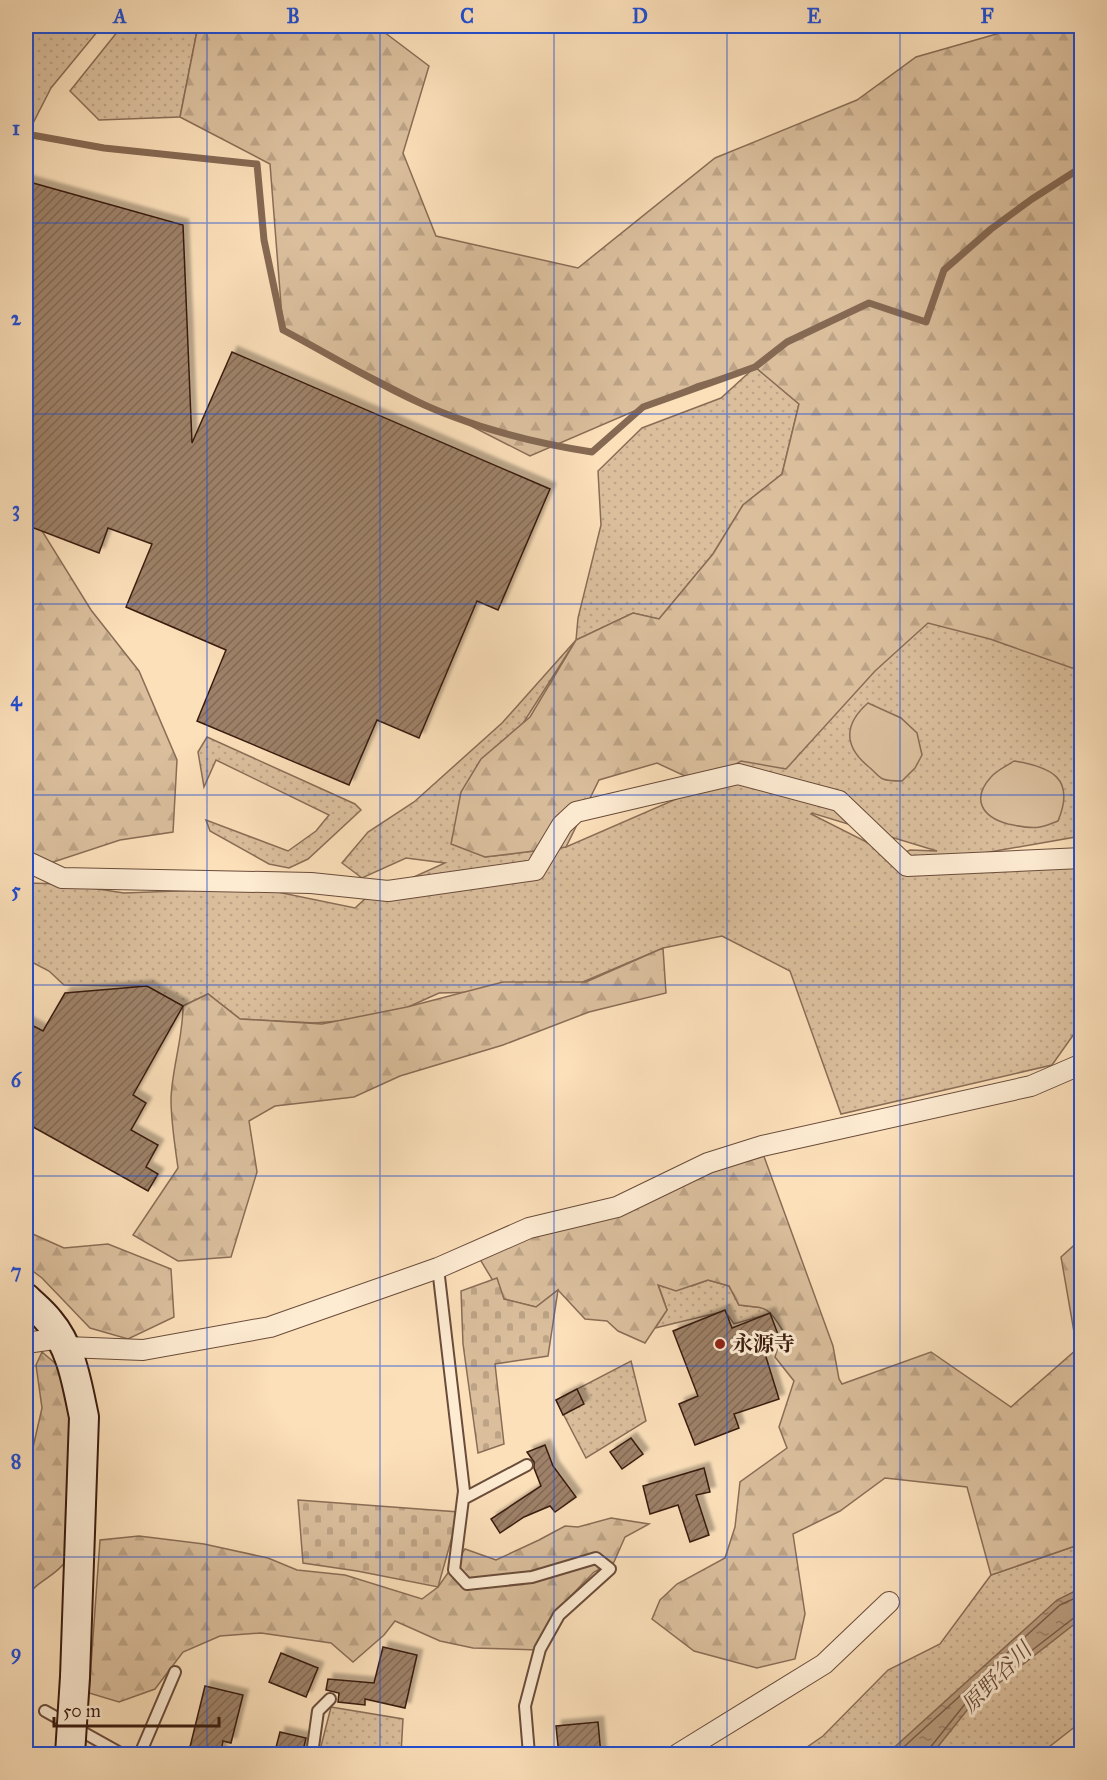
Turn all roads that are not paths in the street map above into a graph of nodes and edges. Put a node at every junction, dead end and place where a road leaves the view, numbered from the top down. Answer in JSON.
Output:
{"nodes":[{"id":1,"x":1082,"y":858,"type":"edge"},
{"id":2,"x":26,"y":861,"type":"edge"},
{"id":3,"x":1082,"y":1064,"type":"edge"},
{"id":4,"x":438,"y":1268,"type":"junction"},
{"id":5,"x":26,"y":1298,"type":"edge"},
{"id":6,"x":26,"y":1342,"type":"edge"},
{"id":7,"x":64,"y":1342,"type":"junction"},
{"id":8,"x":527,"y":1465,"type":"dead end"},
{"id":9,"x":463,"y":1499,"type":"junction"},
{"id":10,"x":889,"y":1602,"type":"dead end"},
{"id":11,"x":175,"y":1672,"type":"dead end"},
{"id":12,"x":330,"y":1699,"type":"dead end"},
{"id":13,"x":45,"y":1711,"type":"dead end"},
{"id":14,"x":70,"y":1755,"type":"edge"},
{"id":15,"x":122,"y":1755,"type":"edge"},
{"id":16,"x":140,"y":1755,"type":"edge"},
{"id":17,"x":312,"y":1755,"type":"edge"},
{"id":18,"x":529,"y":1755,"type":"edge"},
{"id":19,"x":678,"y":1755,"type":"edge"}],
"edges":[{"from":1,"to":2,"type":"street"},
{"from":3,"to":4,"type":"street"},
{"from":4,"to":7,"type":"street"},
{"from":4,"to":9,"type":"lane"},
{"from":5,"to":7,"type":"street"},
{"from":6,"to":7,"type":"street"},
{"from":7,"to":14,"type":"street","bridge":true},
{"from":8,"to":9,"type":"lane"},
{"from":9,"to":18,"type":"lane"},
{"from":10,"to":19,"type":"street"},
{"from":11,"to":16,"type":"lane"},
{"from":12,"to":17,"type":"lane"},
{"from":13,"to":15,"type":"lane"}]}
